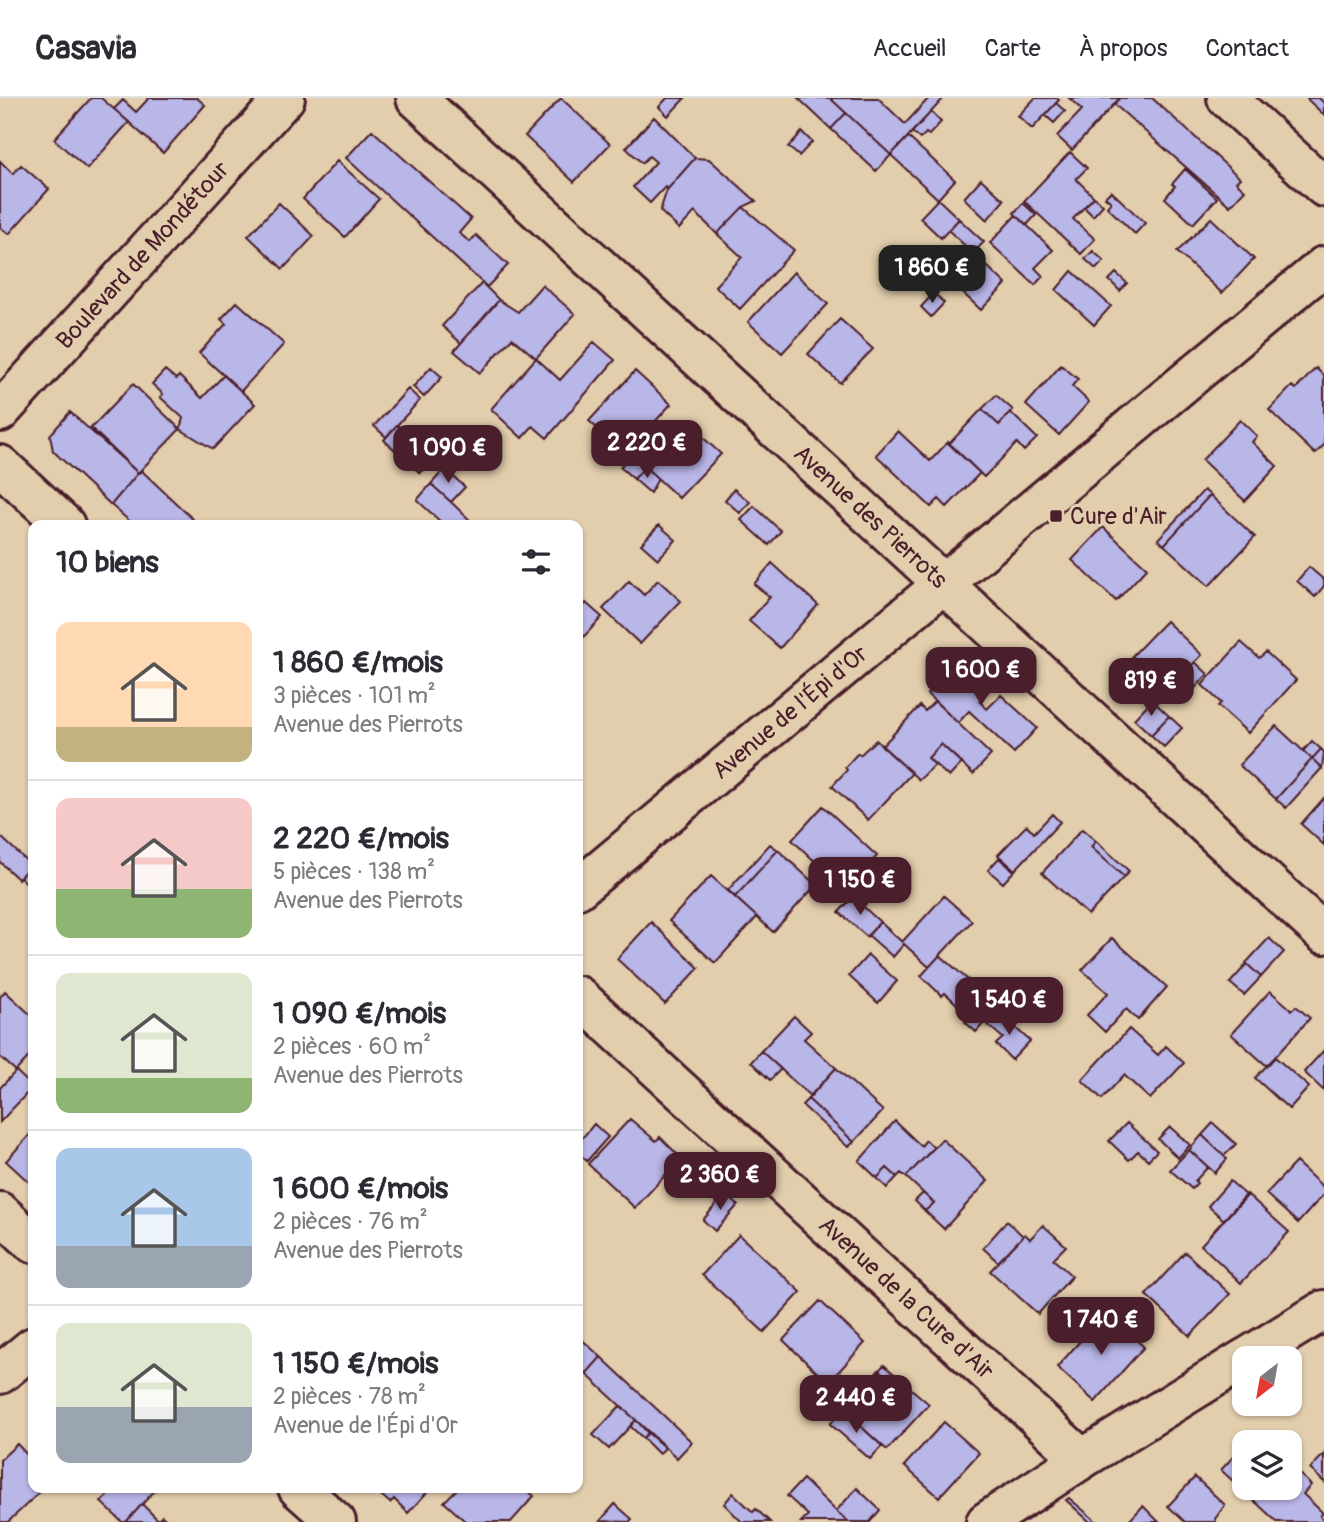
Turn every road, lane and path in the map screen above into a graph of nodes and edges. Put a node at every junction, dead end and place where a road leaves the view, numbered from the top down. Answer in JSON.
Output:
{"nodes":[{"id":1,"x":285,"y":98,"type":"edge"},
{"id":2,"x":416,"y":98,"type":"edge"},
{"id":3,"x":1227,"y":98,"type":"edge"},
{"id":4,"x":1324,"y":187,"type":"edge"},
{"id":5,"x":1324,"y":266,"type":"edge"},
{"id":6,"x":0,"y":412,"type":"edge"},
{"id":7,"x":0,"y":466,"type":"edge"},
{"id":8,"x":59,"y":520,"type":"edge"},
{"id":9,"x":944,"y":584,"type":"junction"},
{"id":10,"x":583,"y":885,"type":"edge"},
{"id":11,"x":1324,"y":934,"type":"edge"},
{"id":12,"x":583,"y":1001,"type":"edge"},
{"id":13,"x":0,"y":1212,"type":"edge"},
{"id":14,"x":28,"y":1237,"type":"edge"},
{"id":15,"x":1324,"y":1310,"type":"edge"},
{"id":16,"x":1266,"y":1346,"type":"edge"},
{"id":17,"x":28,"y":1351,"type":"edge"},
{"id":18,"x":1232,"y":1367,"type":"edge"},
{"id":19,"x":0,"y":1374,"type":"edge"},
{"id":20,"x":1082,"y":1459,"type":"junction"},
{"id":21,"x":304,"y":1493,"type":"edge"},
{"id":22,"x":336,"y":1522,"type":"edge"},
{"id":23,"x":986,"y":1522,"type":"edge"}],
"edges":[{"from":1,"to":6,"type":"street","name":"Boulevard de Mondétour"},
{"from":2,"to":9,"type":"street","name":"Avenue des Pierrots"},
{"from":3,"to":4,"type":"street"},
{"from":5,"to":9,"type":"street","name":"Avenue de l'Épi d'Or"},
{"from":7,"to":8,"type":"street"},
{"from":9,"to":10,"type":"street","name":"Avenue de l'Épi d'Or"},
{"from":9,"to":11,"type":"street","name":"Avenue des Pierrots"},
{"from":12,"to":20,"type":"street","name":"Avenue de la Cure d'Air"},
{"from":13,"to":14,"type":"street"},
{"from":15,"to":16,"type":"street"},
{"from":17,"to":19,"type":"street"},
{"from":18,"to":20,"type":"street"},
{"from":20,"to":23,"type":"street"},
{"from":21,"to":22,"type":"street"}]}
